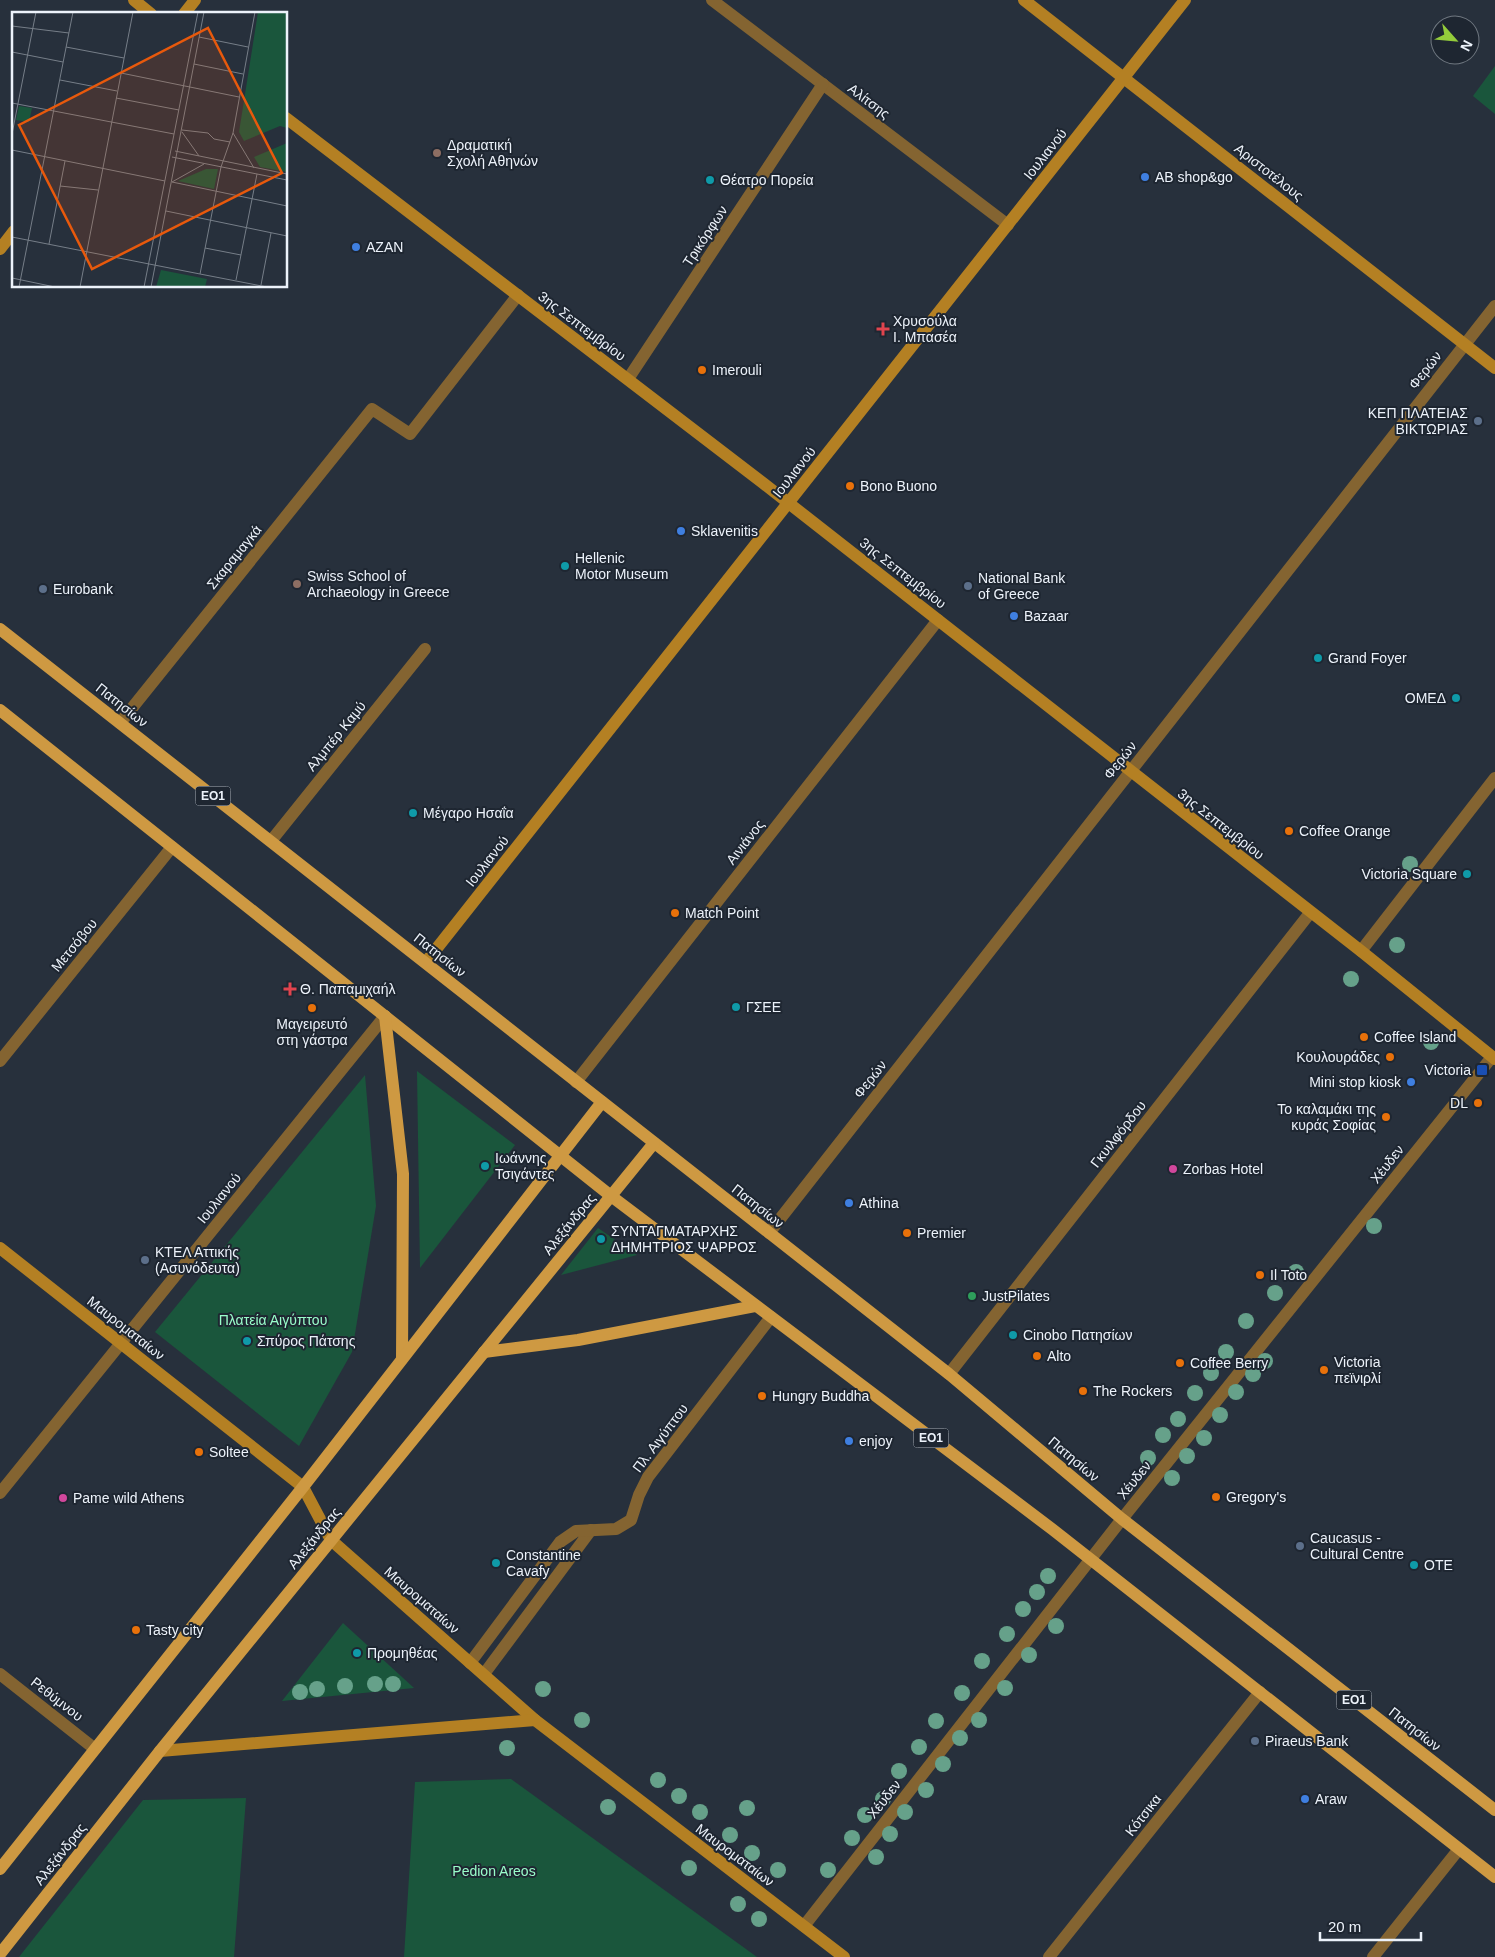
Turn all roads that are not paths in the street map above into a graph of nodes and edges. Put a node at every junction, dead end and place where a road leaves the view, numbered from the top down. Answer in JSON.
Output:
{"nodes":[{"id":1,"x":134,"y":0,"type":"edge"},
{"id":2,"x":195,"y":0,"type":"edge"},
{"id":3,"x":712,"y":0,"type":"edge"},
{"id":4,"x":1024,"y":0,"type":"edge"},
{"id":5,"x":1185,"y":0,"type":"edge"},
{"id":6,"x":149,"y":12,"type":"edge"},
{"id":7,"x":186,"y":12,"type":"edge"},
{"id":8,"x":1124,"y":78,"type":"junction"},
{"id":9,"x":823,"y":84,"type":"junction"},
{"id":10,"x":288,"y":120,"type":"edge"},
{"id":11,"x":1008,"y":225,"type":"junction"},
{"id":12,"x":12,"y":234,"type":"edge"},
{"id":13,"x":0,"y":249,"type":"edge"},
{"id":14,"x":518,"y":295,"type":"junction"},
{"id":15,"x":1495,"y":306,"type":"edge"},
{"id":16,"x":1465,"y":344,"type":"junction"},
{"id":17,"x":1495,"y":368,"type":"edge"},
{"id":18,"x":628,"y":379,"type":"junction"},
{"id":19,"x":789,"y":503,"type":"junction"},
{"id":20,"x":938,"y":620,"type":"junction"},
{"id":21,"x":0,"y":629,"type":"edge"},
{"id":22,"x":425,"y":650,"type":"dead end"},
{"id":23,"x":0,"y":710,"type":"edge"},
{"id":24,"x":120,"y":723,"type":"junction"},
{"id":25,"x":1130,"y":772,"type":"junction"},
{"id":26,"x":1495,"y":778,"type":"edge"},
{"id":27,"x":271,"y":841,"type":"junction"},
{"id":28,"x":172,"y":846,"type":"junction"},
{"id":29,"x":1310,"y":913,"type":"junction"},
{"id":30,"x":1360,"y":952,"type":"junction"},
{"id":31,"x":426,"y":962,"type":"junction"},
{"id":32,"x":385,"y":1016,"type":"junction"},
{"id":33,"x":1494,"y":1058,"type":"edge"},
{"id":34,"x":0,"y":1061,"type":"edge"},
{"id":35,"x":576,"y":1082,"type":"junction"},
{"id":36,"x":602,"y":1102,"type":"junction"},
{"id":37,"x":654,"y":1143,"type":"junction"},
{"id":38,"x":560,"y":1156,"type":"junction"},
{"id":39,"x":611,"y":1196,"type":"junction"},
{"id":40,"x":769,"y":1233,"type":"junction"},
{"id":41,"x":0,"y":1248,"type":"edge"},
{"id":42,"x":756,"y":1306,"type":"junction"},
{"id":43,"x":771,"y":1317,"type":"junction"},
{"id":44,"x":121,"y":1343,"type":"junction"},
{"id":45,"x":484,"y":1352,"type":"junction"},
{"id":46,"x":402,"y":1359,"type":"junction"},
{"id":47,"x":949,"y":1374,"type":"junction"},
{"id":48,"x":303,"y":1487,"type":"junction"},
{"id":49,"x":0,"y":1493,"type":"edge"},
{"id":50,"x":1122,"y":1519,"type":"junction"},
{"id":51,"x":591,"y":1530,"type":"junction"},
{"id":52,"x":331,"y":1540,"type":"junction"},
{"id":53,"x":1091,"y":1560,"type":"junction"},
{"id":54,"x":470,"y":1663,"type":"junction"},
{"id":55,"x":0,"y":1674,"type":"edge"},
{"id":56,"x":484,"y":1674,"type":"junction"},
{"id":57,"x":1260,"y":1692,"type":"junction"},
{"id":58,"x":535,"y":1720,"type":"junction"},
{"id":59,"x":95,"y":1749,"type":"junction"},
{"id":60,"x":160,"y":1751,"type":"junction"},
{"id":61,"x":1495,"y":1810,"type":"edge"},
{"id":62,"x":1459,"y":1849,"type":"junction"},
{"id":63,"x":0,"y":1869,"type":"edge"},
{"id":64,"x":1495,"y":1877,"type":"edge"},
{"id":65,"x":804,"y":1926,"type":"junction"},
{"id":66,"x":0,"y":1954,"type":"edge"},
{"id":67,"x":844,"y":1957,"type":"edge"},
{"id":68,"x":1049,"y":1957,"type":"edge"},
{"id":69,"x":1373,"y":1957,"type":"edge"}],
"edges":[{"from":1,"to":6,"type":"main road"},
{"from":2,"to":7,"type":"main road"},
{"from":3,"to":9,"type":"street","name":"Αλίτσης"},
{"from":4,"to":8,"type":"main road","name":"Αριστοτέλους"},
{"from":5,"to":8,"type":"main road","name":"Ιουλιανού"},
{"from":8,"to":11,"type":"main road","name":"Ιουλιανού"},
{"from":8,"to":16,"type":"main road","name":"Αριστοτέλους"},
{"from":9,"to":11,"type":"street","name":"Αλίτσης"},
{"from":9,"to":18,"type":"street","name":"Τρικόρφων"},
{"from":10,"to":14,"type":"main road","name":"3ης Σεπτεμβρίου"},
{"from":11,"to":19,"type":"main road","name":"Ιουλιανού"},
{"from":12,"to":13,"type":"main road"},
{"from":14,"to":18,"type":"main road","name":"3ης Σεπτεμβρίου"},
{"from":14,"to":24,"type":"street","name":"Σκαραμαγκά"},
{"from":15,"to":16,"type":"street","name":"Φερών"},
{"from":16,"to":17,"type":"main road","name":"Αριστοτέλους"},
{"from":16,"to":25,"type":"street","name":"Φερών"},
{"from":18,"to":19,"type":"main road","name":"3ης Σεπτεμβρίου"},
{"from":19,"to":20,"type":"main road","name":"3ης Σεπτεμβρίου"},
{"from":19,"to":31,"type":"main road","name":"Ιουλιανού"},
{"from":20,"to":25,"type":"main road","name":"3ης Σεπτεμβρίου"},
{"from":20,"to":35,"type":"street","name":"Αινιάνος"},
{"from":21,"to":24,"type":"main road","name":"Πατησίων","number":"ΕΟ1"},
{"from":22,"to":27,"type":"street","name":"Αλμπέρ Καμύ"},
{"from":23,"to":28,"type":"main road","number":"ΕΟ1"},
{"from":24,"to":27,"type":"main road","name":"Πατησίων","number":"ΕΟ1"},
{"from":25,"to":29,"type":"main road","name":"3ης Σεπτεμβρίου"},
{"from":25,"to":40,"type":"street","name":"Φερών"},
{"from":26,"to":30,"type":"street"},
{"from":27,"to":31,"type":"main road","name":"Πατησίων","number":"ΕΟ1"},
{"from":28,"to":32,"type":"main road","number":"ΕΟ1"},
{"from":28,"to":34,"type":"street","name":"Μετσόβου"},
{"from":29,"to":30,"type":"main road","name":"3ης Σεπτεμβρίου"},
{"from":29,"to":47,"type":"street","name":"Γκυιλφόρδου"},
{"from":30,"to":33,"type":"main road","name":"3ης Σεπτεμβρίου"},
{"from":31,"to":35,"type":"main road","name":"Πατησίων","number":"ΕΟ1"},
{"from":32,"to":38,"type":"main road","number":"ΕΟ1"},
{"from":32,"to":44,"type":"street","name":"Ιουλιανού"},
{"from":32,"to":46,"type":"main road"},
{"from":33,"to":50,"type":"street","name":"Χέυδεν"},
{"from":35,"to":36,"type":"main road","name":"Πατησίων","number":"ΕΟ1"},
{"from":36,"to":37,"type":"main road","name":"Πατησίων","number":"ΕΟ1"},
{"from":36,"to":38,"type":"main road"},
{"from":37,"to":39,"type":"main road","name":"Αλεξάνδρας"},
{"from":37,"to":40,"type":"main road","name":"Πατησίων","number":"ΕΟ1"},
{"from":38,"to":39,"type":"main road","number":"ΕΟ1"},
{"from":38,"to":46,"type":"main road"},
{"from":39,"to":42,"type":"main road","number":"ΕΟ1"},
{"from":39,"to":45,"type":"main road","name":"Αλεξάνδρας"},
{"from":40,"to":47,"type":"main road","name":"Πατησίων","number":"ΕΟ1"},
{"from":41,"to":44,"type":"main road","name":"Μαυροματαίων"},
{"from":42,"to":43,"type":"main road","number":"ΕΟ1"},
{"from":42,"to":45,"type":"main road"},
{"from":43,"to":51,"type":"street","name":"Πλ. Αιγύπτου"},
{"from":43,"to":53,"type":"main road","number":"ΕΟ1"},
{"from":44,"to":48,"type":"main road","name":"Μαυροματαίων"},
{"from":44,"to":49,"type":"street","name":"Ιουλιανού"},
{"from":45,"to":52,"type":"main road","name":"Αλεξάνδρας"},
{"from":46,"to":48,"type":"main road"},
{"from":47,"to":50,"type":"main road","name":"Πατησίων","number":"ΕΟ1"},
{"from":48,"to":52,"type":"main road","name":"Μαυροματαίων"},
{"from":48,"to":59,"type":"main road"},
{"from":50,"to":53,"type":"street","name":"Χέυδεν"},
{"from":50,"to":61,"type":"main road","name":"Πατησίων","number":"ΕΟ1"},
{"from":51,"to":54,"type":"street","name":"Πλ. Αιγύπτου"},
{"from":51,"to":56,"type":"street"},
{"from":52,"to":54,"type":"main road","name":"Μαυροματαίων"},
{"from":52,"to":60,"type":"main road","name":"Αλεξάνδρας"},
{"from":53,"to":57,"type":"main road","number":"ΕΟ1"},
{"from":53,"to":65,"type":"street","name":"Χέυδεν"},
{"from":54,"to":56,"type":"main road","name":"Μαυροματαίων"},
{"from":55,"to":59,"type":"street","name":"Ρεθύμνου"},
{"from":56,"to":58,"type":"main road","name":"Μαυροματαίων"},
{"from":57,"to":62,"type":"main road","number":"ΕΟ1"},
{"from":57,"to":68,"type":"street","name":"Κότσικα"},
{"from":58,"to":60,"type":"main road"},
{"from":58,"to":65,"type":"main road","name":"Μαυροματαίων"},
{"from":59,"to":63,"type":"main road"},
{"from":60,"to":66,"type":"main road","name":"Αλεξάνδρας"},
{"from":62,"to":64,"type":"main road","number":"ΕΟ1"},
{"from":62,"to":69,"type":"street"},
{"from":65,"to":67,"type":"main road","name":"Μαυροματαίων"}]}
